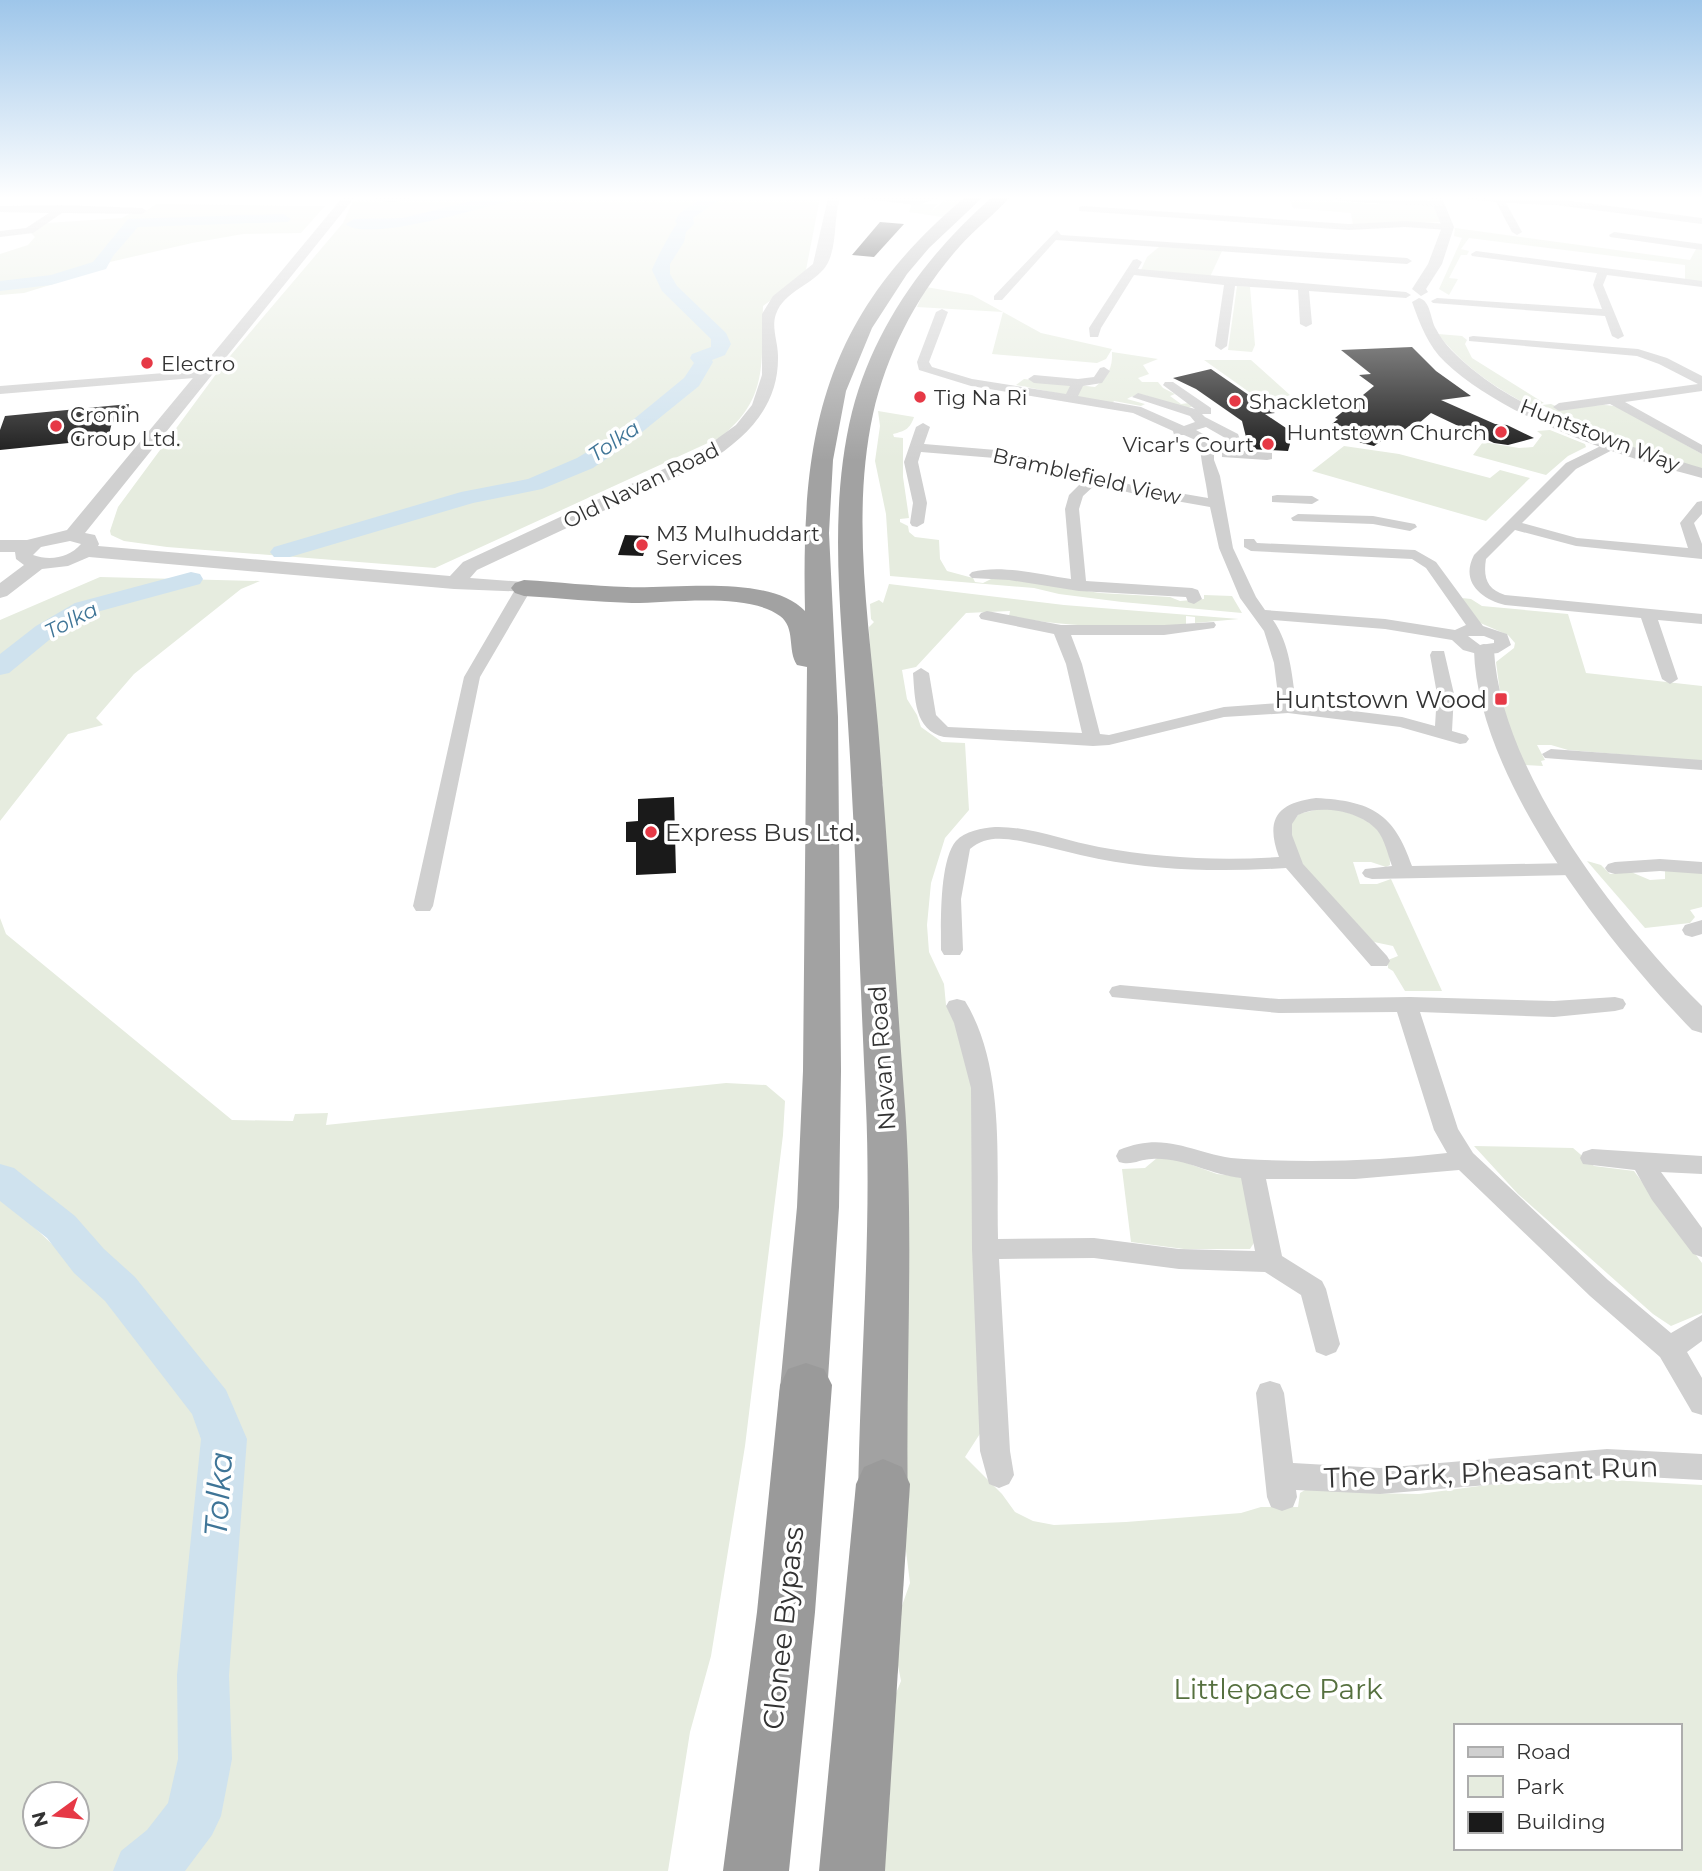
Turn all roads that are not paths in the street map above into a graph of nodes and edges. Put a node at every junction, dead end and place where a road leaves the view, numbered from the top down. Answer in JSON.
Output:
{"nodes":[{"id":1,"x":276,"y":285,"type":"edge"},
{"id":2,"x":798,"y":285,"type":"edge"},
{"id":3,"x":891,"y":285,"type":"edge"},
{"id":4,"x":919,"y":285,"type":"edge"},
{"id":5,"x":1009,"y":285,"type":"edge"},
{"id":6,"x":1122,"y":285,"type":"edge"},
{"id":7,"x":1230,"y":285,"type":"edge"},
{"id":8,"x":1278,"y":285,"type":"edge"},
{"id":9,"x":1421,"y":285,"type":"edge"},
{"id":10,"x":1598,"y":285,"type":"edge"},
{"id":11,"x":1303,"y":287,"type":"junction"},
{"id":12,"x":1416,"y":296,"type":"junction"},
{"id":13,"x":998,"y":298,"type":"dead end"},
{"id":14,"x":1438,"y":299,"type":"joint"},
{"id":15,"x":942,"y":312,"type":"dead end"},
{"id":16,"x":1608,"y":313,"type":"junction"},
{"id":17,"x":1306,"y":324,"type":"dead end"},
{"id":18,"x":1094,"y":335,"type":"dead end"},
{"id":19,"x":1618,"y":337,"type":"dead end"},
{"id":20,"x":1473,"y":340,"type":"dead end"},
{"id":21,"x":1221,"y":346,"type":"dead end"},
{"id":22,"x":851,"y":350,"type":"junction"},
{"id":23,"x":1104,"y":371,"type":"dead end"},
{"id":24,"x":202,"y":374,"type":"junction"},
{"id":25,"x":1027,"y":378,"type":"dead end"},
{"id":26,"x":1702,"y":381,"type":"edge"},
{"id":27,"x":1078,"y":383,"type":"junction"},
{"id":28,"x":1168,"y":386,"type":"dead end"},
{"id":29,"x":1702,"y":387,"type":"edge"},
{"id":30,"x":0,"y":390,"type":"edge"},
{"id":31,"x":1065,"y":397,"type":"junction"},
{"id":32,"x":1138,"y":397,"type":"dead end"},
{"id":33,"x":1611,"y":399,"type":"junction"},
{"id":34,"x":1097,"y":402,"type":"junction"},
{"id":35,"x":1559,"y":407,"type":"dead end"},
{"id":36,"x":1204,"y":414,"type":"junction"},
{"id":37,"x":1185,"y":429,"type":"junction"},
{"id":38,"x":1170,"y":435,"type":"dead end"},
{"id":39,"x":1613,"y":444,"type":"junction"},
{"id":40,"x":1702,"y":450,"type":"edge"},
{"id":41,"x":1267,"y":456,"type":"dead end"},
{"id":42,"x":1702,"y":473,"type":"edge"},
{"id":43,"x":1093,"y":479,"type":"junction"},
{"id":44,"x":1312,"y":500,"type":"dead end"},
{"id":45,"x":1216,"y":504,"type":"junction"},
{"id":46,"x":1702,"y":505,"type":"edge"},
{"id":47,"x":1298,"y":517,"type":"junction"},
{"id":48,"x":917,"y":523,"type":"dead end"},
{"id":49,"x":1514,"y":525,"type":"junction"},
{"id":50,"x":1411,"y":526,"type":"dead end"},
{"id":51,"x":73,"y":535,"type":"junction"},
{"id":52,"x":1249,"y":541,"type":"dead end"},
{"id":53,"x":0,"y":546,"type":"edge"},
{"id":54,"x":1305,"y":549,"type":"junction"},
{"id":55,"x":86,"y":551,"type":"junction"},
{"id":56,"x":1700,"y":554,"type":"edge"},
{"id":57,"x":34,"y":555,"type":"junction"},
{"id":58,"x":977,"y":575,"type":"dead end"},
{"id":59,"x":454,"y":583,"type":"junction"},
{"id":60,"x":1079,"y":586,"type":"junction"},
{"id":61,"x":524,"y":588,"type":"junction"},
{"id":62,"x":0,"y":592,"type":"edge"},
{"id":63,"x":746,"y":596,"type":"junction"},
{"id":64,"x":1195,"y":599,"type":"dead end"},
{"id":65,"x":1648,"y":614,"type":"junction"},
{"id":66,"x":1263,"y":615,"type":"junction"},
{"id":67,"x":987,"y":616,"type":"dead end"},
{"id":68,"x":1702,"y":620,"type":"edge"},
{"id":69,"x":1198,"y":624,"type":"dead end"},
{"id":70,"x":1061,"y":629,"type":"junction"},
{"id":71,"x":1480,"y":640,"type":"junction"},
{"id":72,"x":1438,"y":655,"type":"dead end"},
{"id":73,"x":921,"y":673,"type":"dead end"},
{"id":74,"x":1670,"y":680,"type":"dead end"},
{"id":75,"x":1288,"y":708,"type":"junction"},
{"id":76,"x":823,"y":717,"type":"junction"},
{"id":77,"x":1443,"y":732,"type":"junction"},
{"id":78,"x":1460,"y":739,"type":"dead end"},
{"id":79,"x":1093,"y":741,"type":"junction"},
{"id":80,"x":1551,"y":754,"type":"dead end"},
{"id":81,"x":1702,"y":765,"type":"edge"},
{"id":82,"x":1292,"y":862,"type":"junction"},
{"id":83,"x":1615,"y":868,"type":"dead end"},
{"id":84,"x":1702,"y":868,"type":"edge"},
{"id":85,"x":1572,"y":869,"type":"junction"},
{"id":86,"x":1404,"y":872,"type":"junction"},
{"id":87,"x":1372,"y":873,"type":"dead end"},
{"id":88,"x":423,"y":906,"type":"dead end"},
{"id":89,"x":952,"y":950,"type":"dead end"},
{"id":90,"x":1379,"y":961,"type":"dead end"},
{"id":91,"x":1119,"y":992,"type":"dead end"},
{"id":92,"x":1597,"y":1001,"type":"dead end"},
{"id":93,"x":1406,"y":1004,"type":"junction"},
{"id":94,"x":957,"y":1006,"type":"dead end"},
{"id":95,"x":1702,"y":1023,"type":"edge"},
{"id":96,"x":1128,"y":1156,"type":"dead end"},
{"id":97,"x":1592,"y":1158,"type":"dead end"},
{"id":98,"x":1464,"y":1160,"type":"junction"},
{"id":99,"x":1642,"y":1161,"type":"junction"},
{"id":100,"x":1702,"y":1165,"type":"edge"},
{"id":101,"x":1252,"y":1169,"type":"junction"},
{"id":102,"x":1702,"y":1247,"type":"edge"},
{"id":103,"x":985,"y":1249,"type":"junction"},
{"id":104,"x":1270,"y":1262,"type":"junction"},
{"id":105,"x":1702,"y":1326,"type":"edge"},
{"id":106,"x":1326,"y":1344,"type":"dead end"},
{"id":107,"x":1670,"y":1349,"type":"junction"},
{"id":108,"x":806,"y":1385,"type":"junction"},
{"id":109,"x":1270,"y":1393,"type":"dead end"},
{"id":110,"x":1702,"y":1403,"type":"edge"},
{"id":111,"x":1702,"y":1467,"type":"edge"},
{"id":112,"x":999,"y":1475,"type":"dead end"},
{"id":113,"x":883,"y":1484,"type":"junction"},
{"id":114,"x":740,"y":1871,"type":"edge"},
{"id":115,"x":756,"y":1871,"type":"edge"},
{"id":116,"x":852,"y":1871,"type":"edge"},
{"id":117,"x":869,"y":1871,"type":"edge"}],
"edges":[{"from":1,"to":24,"type":"street"},
{"from":2,"to":59,"type":"street","name":"Old Navan Road"},
{"from":3,"to":22,"type":"highway"},
{"from":4,"to":113,"type":"highway","name":"Navan Road"},
{"from":5,"to":13,"type":"street"},
{"from":6,"to":18,"type":"street"},
{"from":7,"to":21,"type":"street"},
{"from":8,"to":11,"type":"street"},
{"from":9,"to":12,"type":"street"},
{"from":10,"to":16,"type":"street"},
{"from":11,"to":12,"type":"street"},
{"from":11,"to":17,"type":"street"},
{"from":12,"to":14,"type":"street"},
{"from":12,"to":39,"type":"street","name":"Huntstown Way"},
{"from":14,"to":16,"type":"street"},
{"from":15,"to":31,"type":"street"},
{"from":16,"to":19,"type":"street"},
{"from":20,"to":26,"type":"street"},
{"from":22,"to":63,"type":"highway"},
{"from":22,"to":76,"type":"highway"},
{"from":23,"to":27,"type":"street"},
{"from":24,"to":30,"type":"street"},
{"from":24,"to":51,"type":"street"},
{"from":25,"to":27,"type":"street"},
{"from":27,"to":31,"type":"street"},
{"from":28,"to":36,"type":"street"},
{"from":29,"to":33,"type":"street"},
{"from":31,"to":34,"type":"street"},
{"from":31,"to":34,"type":"street"},
{"from":32,"to":36,"type":"street"},
{"from":33,"to":35,"type":"street"},
{"from":33,"to":40,"type":"street"},
{"from":34,"to":37,"type":"street"},
{"from":36,"to":37,"type":"street"},
{"from":36,"to":41,"type":"street"},
{"from":37,"to":38,"type":"street"},
{"from":37,"to":45,"type":"street"},
{"from":39,"to":42,"type":"street","name":"Huntstown Way"},
{"from":39,"to":49,"type":"street"},
{"from":43,"to":45,"type":"street","name":"Bramblefield View"},
{"from":43,"to":48,"type":"street","name":"Bramblefield View"},
{"from":43,"to":60,"type":"street"},
{"from":44,"to":47,"type":"street"},
{"from":45,"to":66,"type":"street"},
{"from":46,"to":56,"type":"street"},
{"from":47,"to":50,"type":"street"},
{"from":47,"to":54,"type":"street"},
{"from":49,"to":56,"type":"street"},
{"from":49,"to":65,"type":"street"},
{"from":51,"to":55,"type":"street"},
{"from":51,"to":57,"type":"street"},
{"from":52,"to":54,"type":"street"},
{"from":53,"to":57,"type":"street"},
{"from":54,"to":71,"type":"street"},
{"from":55,"to":57,"type":"street"},
{"from":55,"to":59,"type":"street"},
{"from":57,"to":62,"type":"street"},
{"from":58,"to":60,"type":"street"},
{"from":59,"to":61,"type":"street"},
{"from":60,"to":64,"type":"street"},
{"from":61,"to":63,"type":"highway"},
{"from":61,"to":88,"type":"street"},
{"from":63,"to":76,"type":"highway"},
{"from":65,"to":68,"type":"street"},
{"from":65,"to":74,"type":"street"},
{"from":66,"to":71,"type":"street"},
{"from":66,"to":75,"type":"street"},
{"from":67,"to":70,"type":"street"},
{"from":69,"to":70,"type":"street"},
{"from":70,"to":79,"type":"street"},
{"from":71,"to":85,"type":"street"},
{"from":72,"to":77,"type":"street"},
{"from":73,"to":79,"type":"street"},
{"from":75,"to":77,"type":"street"},
{"from":75,"to":79,"type":"street"},
{"from":76,"to":108,"type":"highway"},
{"from":77,"to":78,"type":"street"},
{"from":80,"to":81,"type":"street"},
{"from":82,"to":86,"type":"street"},
{"from":82,"to":89,"type":"street"},
{"from":82,"to":90,"type":"street"},
{"from":83,"to":84,"type":"street"},
{"from":85,"to":86,"type":"street"},
{"from":85,"to":95,"type":"street"},
{"from":86,"to":87,"type":"street"},
{"from":91,"to":93,"type":"street"},
{"from":92,"to":93,"type":"street"},
{"from":93,"to":98,"type":"street"},
{"from":94,"to":103,"type":"street"},
{"from":96,"to":101,"type":"street"},
{"from":97,"to":99,"type":"street"},
{"from":98,"to":101,"type":"street"},
{"from":98,"to":107,"type":"street"},
{"from":99,"to":100,"type":"street"},
{"from":99,"to":102,"type":"street"},
{"from":101,"to":104,"type":"street"},
{"from":103,"to":104,"type":"street"},
{"from":103,"to":112,"type":"street"},
{"from":104,"to":106,"type":"street"},
{"from":105,"to":107,"type":"street"},
{"from":107,"to":110,"type":"street"},
{"from":108,"to":114,"type":"highway"},
{"from":108,"to":115,"type":"highway","name":"Clonee Bypass"},
{"from":109,"to":111,"type":"street","name":"The Park, Pheasant Run"},
{"from":113,"to":116,"type":"highway"},
{"from":113,"to":117,"type":"highway","name":"Navan Road"}]}
